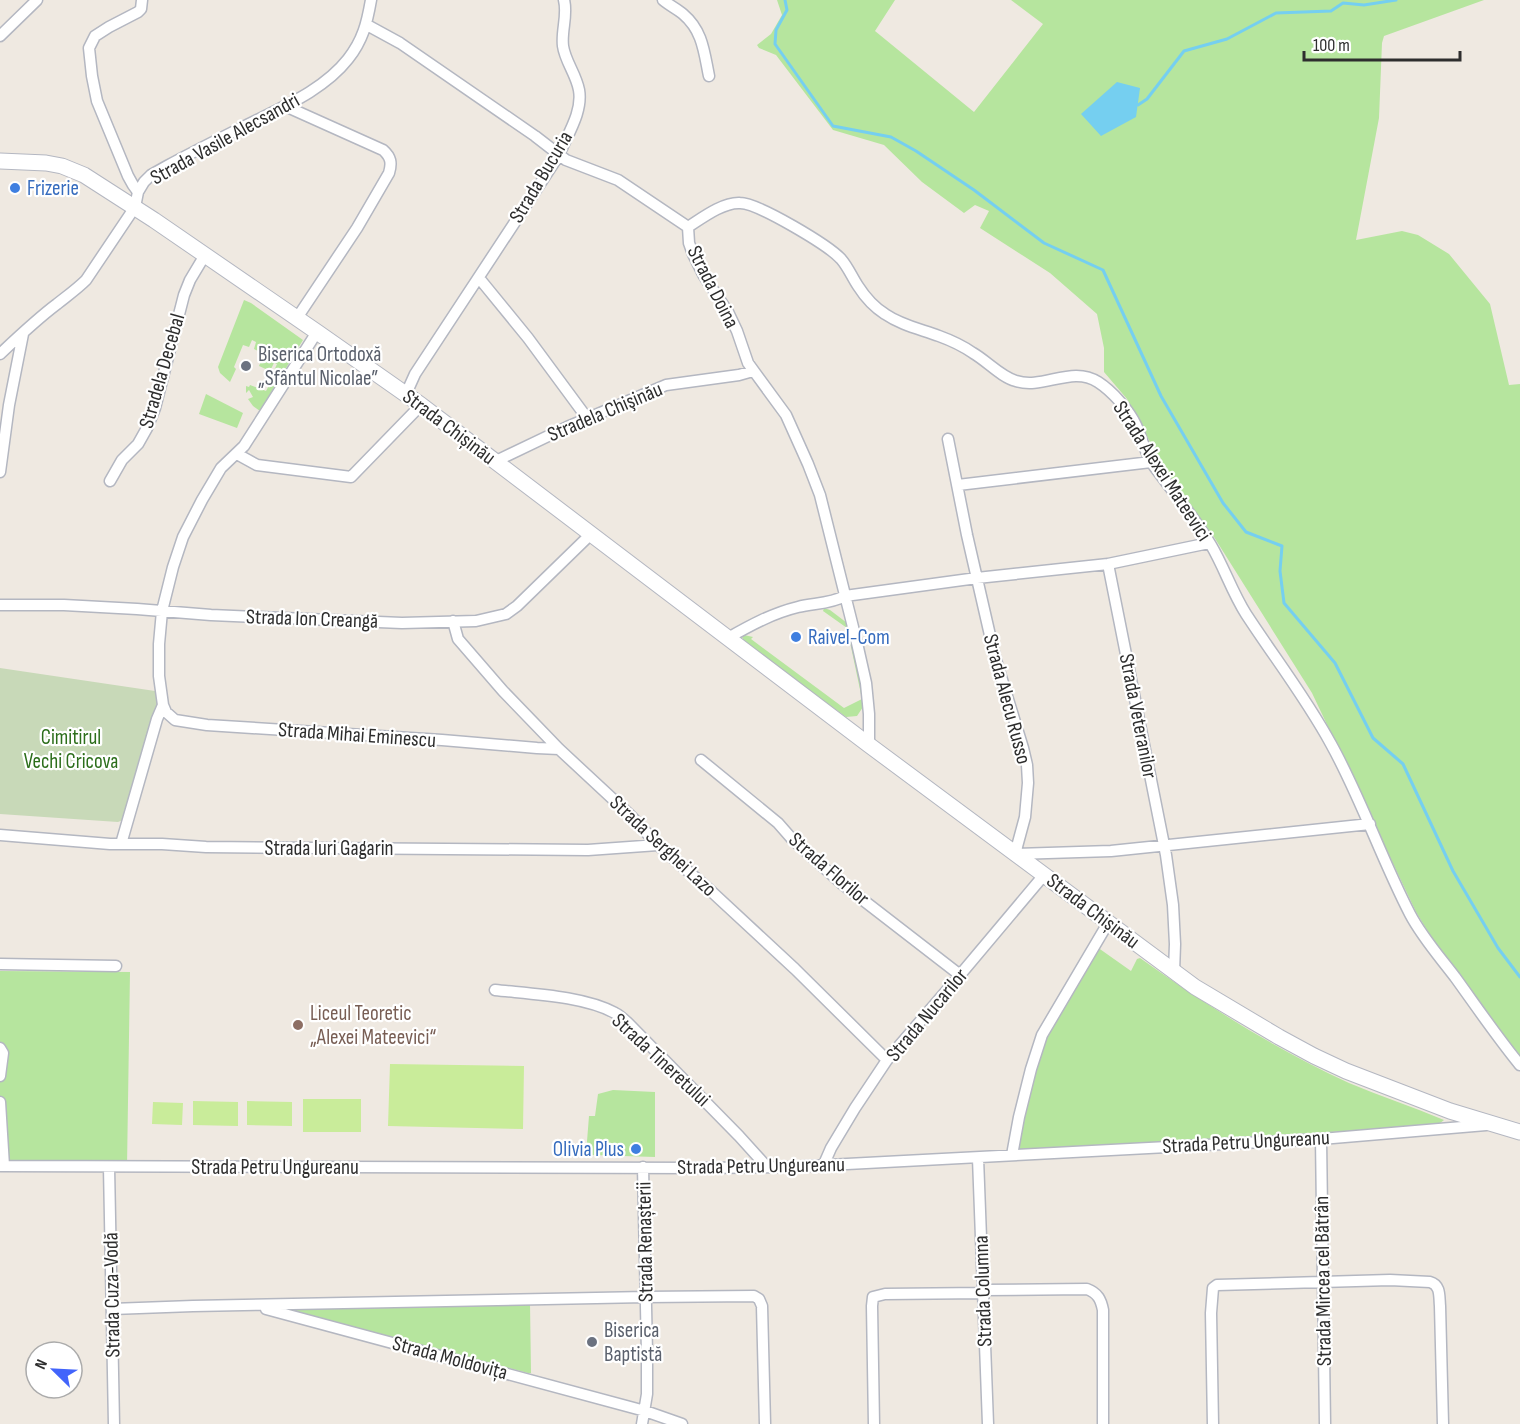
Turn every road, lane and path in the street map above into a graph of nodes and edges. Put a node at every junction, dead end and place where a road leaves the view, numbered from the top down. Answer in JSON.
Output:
{"nodes":[{"id":1,"x":37,"y":0,"type":"edge"},
{"id":2,"x":142,"y":0,"type":"edge"},
{"id":3,"x":371,"y":0,"type":"edge"},
{"id":4,"x":564,"y":0,"type":"edge"},
{"id":5,"x":663,"y":0,"type":"edge"},
{"id":6,"x":367,"y":25,"type":"junction"},
{"id":7,"x":0,"y":36,"type":"edge"},
{"id":8,"x":708,"y":76,"type":"dead end"},
{"id":9,"x":285,"y":106,"type":"junction"},
{"id":10,"x":559,"y":155,"type":"junction"},
{"id":11,"x":0,"y":161,"type":"edge"},
{"id":12,"x":138,"y":192,"type":"junction"},
{"id":13,"x":135,"y":207,"type":"junction"},
{"id":14,"x":688,"y":227,"type":"junction"},
{"id":15,"x":205,"y":255,"type":"junction"},
{"id":16,"x":479,"y":278,"type":"junction"},
{"id":17,"x":297,"y":318,"type":"junction"},
{"id":18,"x":317,"y":332,"type":"junction"},
{"id":19,"x":23,"y":333,"type":"junction"},
{"id":20,"x":0,"y":354,"type":"edge"},
{"id":21,"x":753,"y":371,"type":"junction"},
{"id":22,"x":406,"y":394,"type":"junction"},
{"id":23,"x":421,"y":405,"type":"junction"},
{"id":24,"x":587,"y":418,"type":"junction"},
{"id":25,"x":948,"y":439,"type":"dead end"},
{"id":26,"x":237,"y":453,"type":"junction"},
{"id":27,"x":496,"y":461,"type":"junction"},
{"id":28,"x":1150,"y":462,"type":"junction"},
{"id":29,"x":0,"y":472,"type":"edge"},
{"id":30,"x":110,"y":481,"type":"dead end"},
{"id":31,"x":958,"y":485,"type":"junction"},
{"id":32,"x":591,"y":534,"type":"junction"},
{"id":33,"x":1209,"y":543,"type":"junction"},
{"id":34,"x":1108,"y":564,"type":"junction"},
{"id":35,"x":977,"y":578,"type":"junction"},
{"id":36,"x":845,"y":596,"type":"junction"},
{"id":37,"x":0,"y":605,"type":"edge"},
{"id":38,"x":162,"y":611,"type":"junction"},
{"id":39,"x":453,"y":621,"type":"junction"},
{"id":40,"x":728,"y":638,"type":"junction"},
{"id":41,"x":163,"y":705,"type":"junction"},
{"id":42,"x":869,"y":745,"type":"junction"},
{"id":43,"x":559,"y":749,"type":"junction"},
{"id":44,"x":700,"y":760,"type":"dead end"},
{"id":45,"x":1370,"y":824,"type":"junction"},
{"id":46,"x":0,"y":835,"type":"edge"},
{"id":47,"x":121,"y":844,"type":"junction"},
{"id":48,"x":658,"y":845,"type":"junction"},
{"id":49,"x":1164,"y":847,"type":"junction"},
{"id":50,"x":1015,"y":854,"type":"junction"},
{"id":51,"x":1044,"y":875,"type":"junction"},
{"id":52,"x":1108,"y":923,"type":"junction"},
{"id":53,"x":0,"y":964,"type":"edge"},
{"id":54,"x":116,"y":966,"type":"dead end"},
{"id":55,"x":1174,"y":972,"type":"junction"},
{"id":56,"x":960,"y":975,"type":"junction"},
{"id":57,"x":495,"y":990,"type":"dead end"},
{"id":58,"x":0,"y":1048,"type":"edge"},
{"id":59,"x":887,"y":1060,"type":"junction"},
{"id":60,"x":1520,"y":1065,"type":"edge"},
{"id":61,"x":0,"y":1076,"type":"edge"},
{"id":62,"x":0,"y":1102,"type":"edge"},
{"id":63,"x":1492,"y":1125,"type":"junction"},
{"id":64,"x":1520,"y":1132,"type":"edge"},
{"id":65,"x":1321,"y":1139,"type":"junction"},
{"id":66,"x":1012,"y":1155,"type":"junction"},
{"id":67,"x":978,"y":1158,"type":"junction"},
{"id":68,"x":824,"y":1164,"type":"junction"},
{"id":69,"x":2,"y":1166,"type":"edge"},
{"id":70,"x":109,"y":1167,"type":"junction"},
{"id":71,"x":643,"y":1167,"type":"junction"},
{"id":72,"x":767,"y":1167,"type":"junction"},
{"id":73,"x":1324,"y":1283,"type":"junction"},
{"id":74,"x":984,"y":1291,"type":"junction"},
{"id":75,"x":646,"y":1297,"type":"junction"},
{"id":76,"x":255,"y":1306,"type":"junction"},
{"id":77,"x":112,"y":1310,"type":"junction"},
{"id":78,"x":645,"y":1411,"type":"junction"},
{"id":79,"x":114,"y":1424,"type":"edge"},
{"id":80,"x":642,"y":1424,"type":"edge"},
{"id":81,"x":682,"y":1424,"type":"edge"},
{"id":82,"x":765,"y":1424,"type":"edge"},
{"id":83,"x":874,"y":1424,"type":"edge"},
{"id":84,"x":988,"y":1424,"type":"edge"},
{"id":85,"x":1103,"y":1424,"type":"edge"},
{"id":86,"x":1213,"y":1424,"type":"edge"},
{"id":87,"x":1325,"y":1424,"type":"edge"},
{"id":88,"x":1443,"y":1424,"type":"edge"}],
"edges":[{"from":1,"to":7,"type":"street"},
{"from":2,"to":12,"type":"street"},
{"from":3,"to":6,"type":"street","name":"Strada Vasile Alecsandri"},
{"from":4,"to":10,"type":"street","name":"Strada Bucuria"},
{"from":5,"to":8,"type":"street"},
{"from":6,"to":9,"type":"street","name":"Strada Vasile Alecsandri"},
{"from":6,"to":10,"type":"street","name":"Strada Doina"},
{"from":9,"to":12,"type":"street","name":"Strada Vasile Alecsandri"},
{"from":9,"to":17,"type":"street"},
{"from":10,"to":14,"type":"street","name":"Strada Doina"},
{"from":10,"to":16,"type":"street","name":"Strada Bucuria"},
{"from":11,"to":13,"type":"street","name":"Strada Chișinău"},
{"from":12,"to":13,"type":"street","name":"Strada Vasile Alecsandri"},
{"from":13,"to":15,"type":"street","name":"Strada Chișinău"},
{"from":13,"to":19,"type":"street","name":"Strada Vasile Alecsandri"},
{"from":14,"to":21,"type":"street","name":"Strada Doina"},
{"from":14,"to":28,"type":"street","name":"Strada Alexei Mateevici"},
{"from":15,"to":17,"type":"street","name":"Strada Chișinău"},
{"from":15,"to":30,"type":"street","name":"Stradela Decebal"},
{"from":16,"to":22,"type":"street","name":"Strada Bucuria"},
{"from":16,"to":24,"type":"street"},
{"from":17,"to":18,"type":"street","name":"Strada Chișinău"},
{"from":18,"to":22,"type":"street","name":"Strada Chișinău"},
{"from":18,"to":26,"type":"street"},
{"from":19,"to":20,"type":"street","name":"Strada Vasile Alecsandri"},
{"from":19,"to":29,"type":"street"},
{"from":21,"to":24,"type":"street","name":"Stradela Chişinău"},
{"from":21,"to":36,"type":"street","name":"Strada Doina"},
{"from":22,"to":23,"type":"street","name":"Strada Chișinău"},
{"from":23,"to":26,"type":"street"},
{"from":23,"to":27,"type":"street","name":"Strada Chișinău"},
{"from":24,"to":27,"type":"street","name":"Stradela Chişinău"},
{"from":25,"to":31,"type":"street","name":"Strada Alecu Russo"},
{"from":26,"to":38,"type":"street"},
{"from":27,"to":32,"type":"street","name":"Strada Chișinău"},
{"from":28,"to":31,"type":"street"},
{"from":28,"to":33,"type":"street","name":"Strada Alexei Mateevici"},
{"from":31,"to":35,"type":"street","name":"Strada Alecu Russo"},
{"from":32,"to":39,"type":"street","name":"Strada Ion Creangă"},
{"from":32,"to":40,"type":"street","name":"Strada Chișinău"},
{"from":33,"to":34,"type":"street"},
{"from":33,"to":45,"type":"street","name":"Strada Alexei Mateevici"},
{"from":34,"to":35,"type":"street"},
{"from":34,"to":49,"type":"street","name":"Strada Veteranilor"},
{"from":35,"to":36,"type":"street"},
{"from":35,"to":50,"type":"street","name":"Strada Alecu Russo"},
{"from":36,"to":40,"type":"street"},
{"from":36,"to":42,"type":"street","name":"Strada Doina"},
{"from":37,"to":38,"type":"street","name":"Strada Ion Creangă"},
{"from":38,"to":39,"type":"street","name":"Strada Ion Creangă"},
{"from":38,"to":41,"type":"street"},
{"from":39,"to":43,"type":"street","name":"Strada Serghei Lazo"},
{"from":40,"to":42,"type":"street","name":"Strada Chișinău"},
{"from":41,"to":43,"type":"street","name":"Strada Mihai Eminescu"},
{"from":41,"to":47,"type":"street"},
{"from":42,"to":50,"type":"street","name":"Strada Chișinău"},
{"from":43,"to":48,"type":"street","name":"Strada Serghei Lazo"},
{"from":44,"to":56,"type":"street","name":"Strada Florilor"},
{"from":45,"to":49,"type":"street"},
{"from":45,"to":60,"type":"street","name":"Strada Alexei Mateevici"},
{"from":46,"to":47,"type":"street","name":"Strada Iuri Gagarin"},
{"from":47,"to":48,"type":"street","name":"Strada Iuri Gagarin"},
{"from":48,"to":59,"type":"street","name":"Strada Serghei Lazo"},
{"from":49,"to":50,"type":"street"},
{"from":49,"to":55,"type":"street","name":"Strada Veteranilor"},
{"from":50,"to":51,"type":"street","name":"Strada Chișinău"},
{"from":51,"to":52,"type":"street","name":"Strada Chișinău"},
{"from":51,"to":56,"type":"street","name":"Strada Nucarilor"},
{"from":52,"to":55,"type":"street","name":"Strada Chișinău"},
{"from":52,"to":66,"type":"street"},
{"from":53,"to":54,"type":"street"},
{"from":55,"to":63,"type":"street","name":"Strada Chișinău"},
{"from":56,"to":59,"type":"street","name":"Strada Nucarilor"},
{"from":57,"to":72,"type":"street","name":"Strada Tineretului"},
{"from":58,"to":61,"type":"street"},
{"from":59,"to":68,"type":"street","name":"Strada Nucarilor"},
{"from":62,"to":69,"type":"street"},
{"from":63,"to":64,"type":"street","name":"Strada Petru Ungureanu"},
{"from":63,"to":65,"type":"street","name":"Strada Petru Ungureanu"},
{"from":65,"to":66,"type":"street","name":"Strada Petru Ungureanu"},
{"from":65,"to":73,"type":"street","name":"Strada Mircea cel Bătrân"},
{"from":66,"to":67,"type":"street","name":"Strada Petru Ungureanu"},
{"from":67,"to":68,"type":"street","name":"Strada Petru Ungureanu"},
{"from":67,"to":74,"type":"street","name":"Strada Columna"},
{"from":68,"to":72,"type":"street","name":"Strada Petru Ungureanu"},
{"from":69,"to":70,"type":"street","name":"Strada Petru Ungureanu"},
{"from":70,"to":71,"type":"street","name":"Strada Petru Ungureanu"},
{"from":70,"to":77,"type":"street","name":"Strada Cuza-Vodă"},
{"from":71,"to":72,"type":"street","name":"Strada Petru Ungureanu"},
{"from":71,"to":75,"type":"street","name":"Strada Renașterii"},
{"from":73,"to":86,"type":"street"},
{"from":73,"to":87,"type":"street","name":"Strada Mircea cel Bătrân"},
{"from":73,"to":88,"type":"street"},
{"from":74,"to":83,"type":"street"},
{"from":74,"to":84,"type":"street","name":"Strada Columna"},
{"from":74,"to":85,"type":"street"},
{"from":75,"to":76,"type":"street","name":"Strada Moldovița"},
{"from":75,"to":78,"type":"street","name":"Strada Renașterii"},
{"from":75,"to":82,"type":"street","name":"Strada Moldovița"},
{"from":76,"to":77,"type":"street","name":"Strada Moldovița"},
{"from":76,"to":78,"type":"street","name":"Strada Moldovița"},
{"from":77,"to":79,"type":"street","name":"Strada Cuza-Vodă"},
{"from":78,"to":80,"type":"street","name":"Strada Renașterii"},
{"from":78,"to":81,"type":"street","name":"Strada Moldovița"}]}
